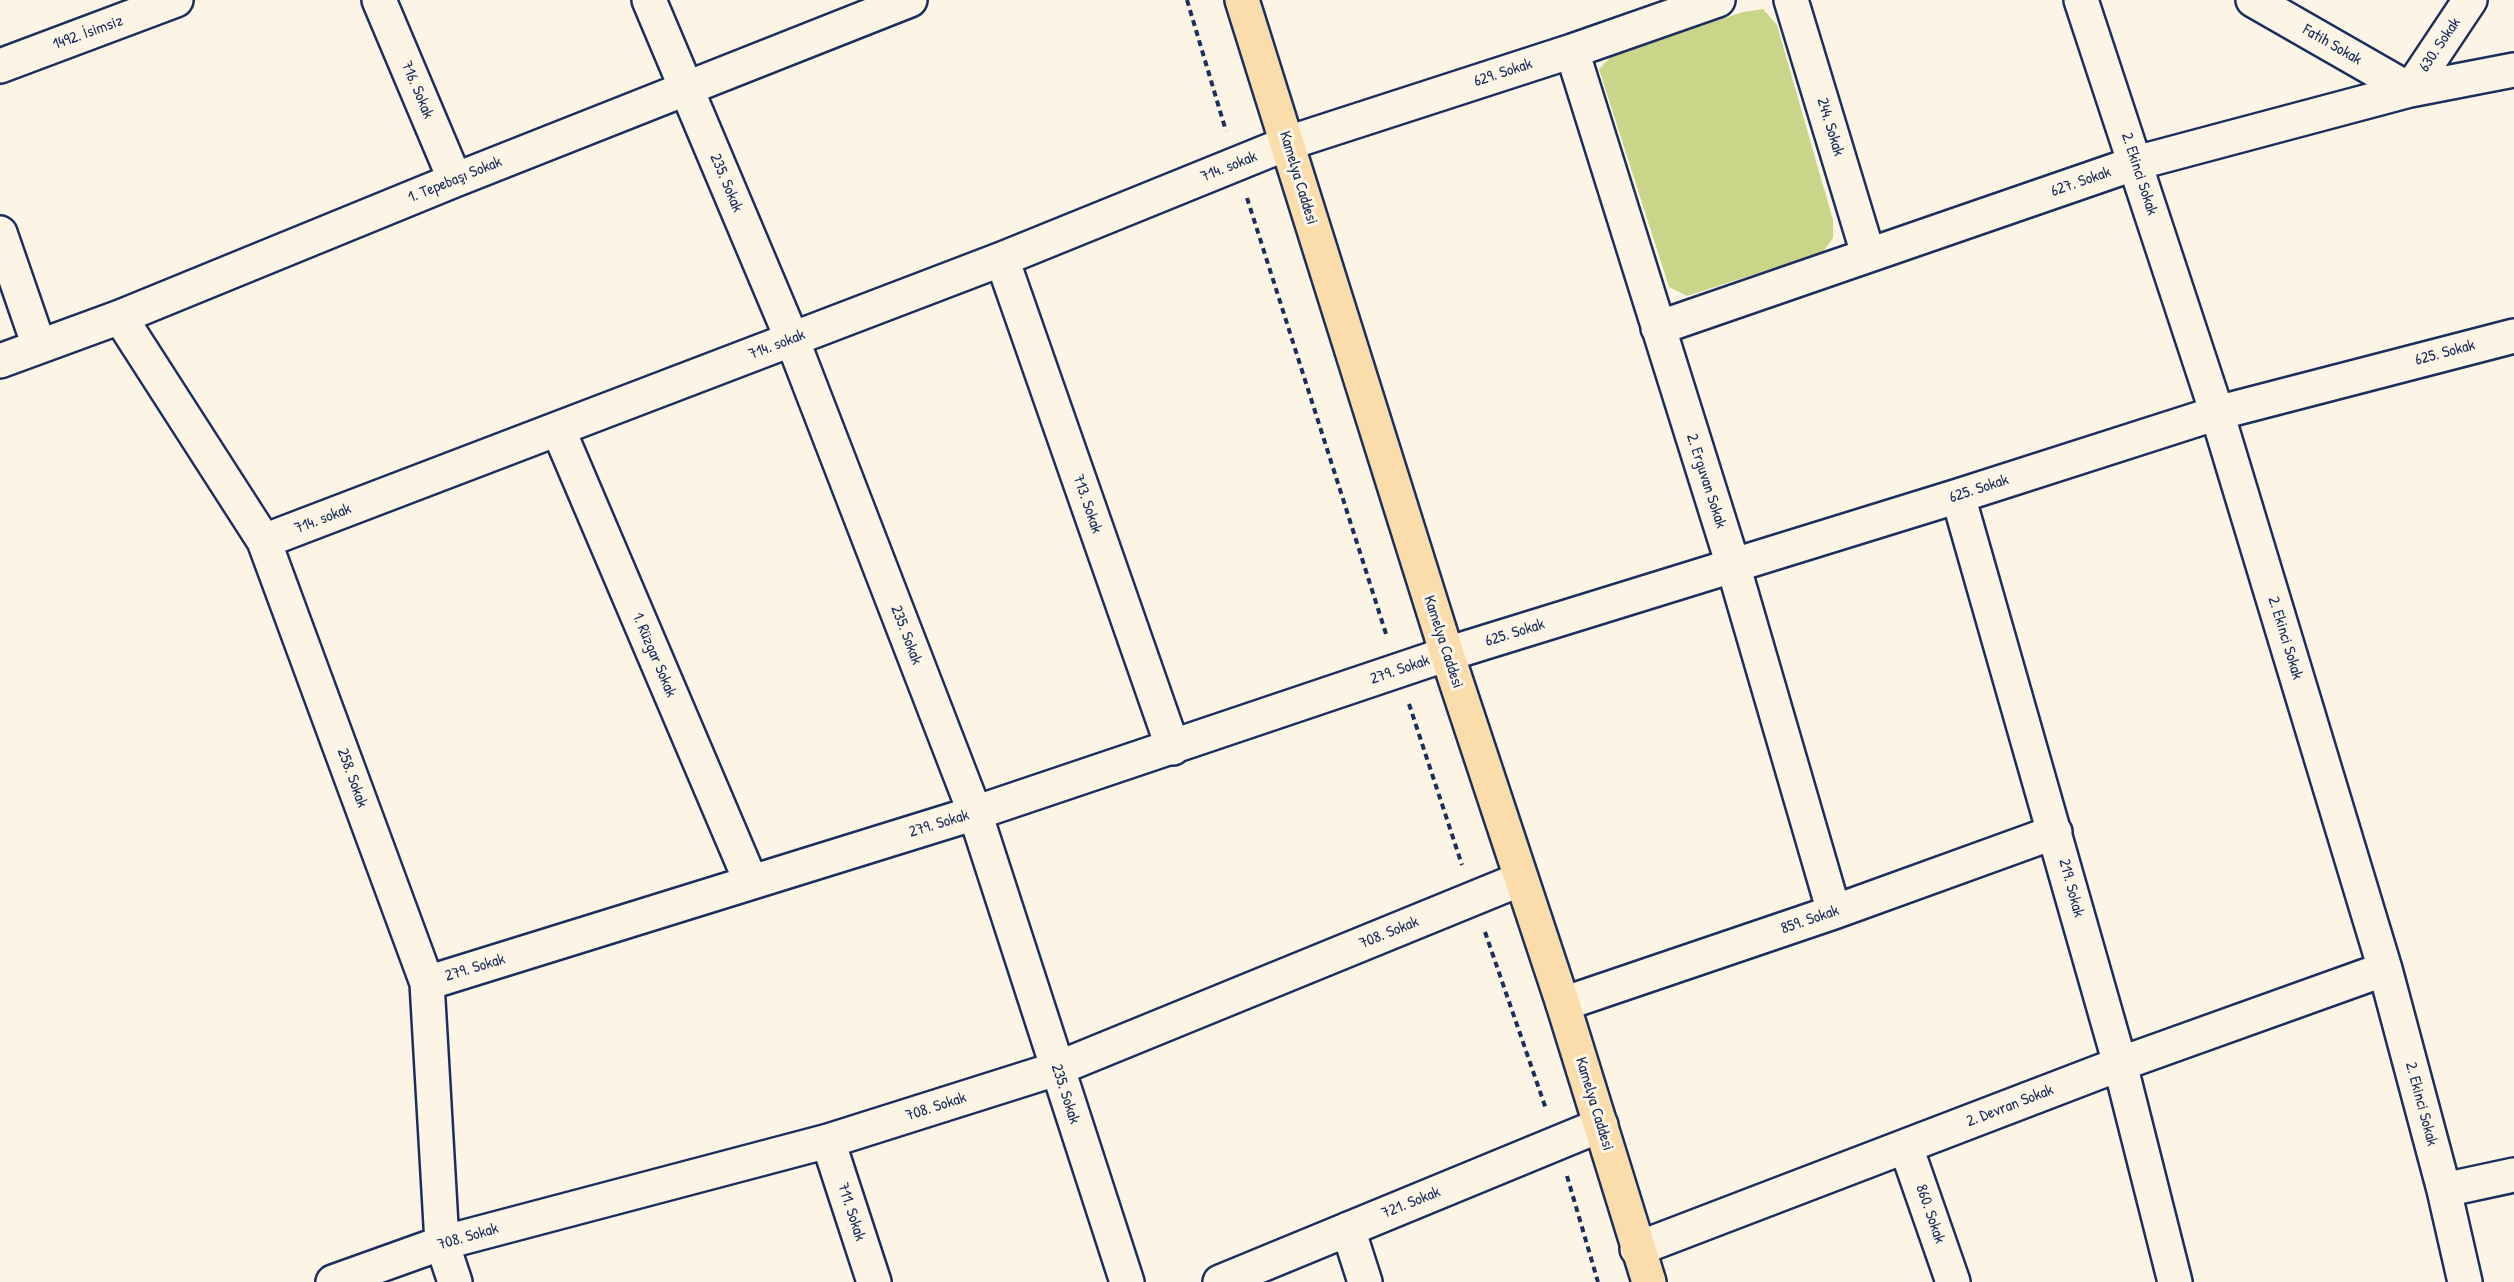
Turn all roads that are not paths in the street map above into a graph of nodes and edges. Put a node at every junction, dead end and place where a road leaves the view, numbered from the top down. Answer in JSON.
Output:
{"nodes":[{"id":1,"x":176,"y":0,"type":"edge"},
{"id":2,"x":379,"y":0,"type":"edge"},
{"id":3,"x":649,"y":0,"type":"edge"},
{"id":4,"x":910,"y":0,"type":"edge"},
{"id":5,"x":1242,"y":0,"type":"edge"},
{"id":6,"x":1718,"y":0,"type":"edge"},
{"id":7,"x":1791,"y":0,"type":"edge"},
{"id":8,"x":2081,"y":0,"type":"edge"},
{"id":9,"x":2253,"y":0,"type":"edge"},
{"id":10,"x":2470,"y":0,"type":"edge"},
{"id":11,"x":1572,"y":51,"type":"junction"},
{"id":12,"x":0,"y":66,"type":"edge"},
{"id":13,"x":2514,"y":70,"type":"edge"},
{"id":14,"x":687,"y":88,"type":"junction"},
{"id":15,"x":2410,"y":90,"type":"junction"},
{"id":16,"x":1288,"y":143,"type":"junction"},
{"id":17,"x":2136,"y":163,"type":"junction"},
{"id":18,"x":455,"y":180,"type":"junction"},
{"id":19,"x":0,"y":233,"type":"edge"},
{"id":20,"x":1868,"y":254,"type":"junction"},
{"id":21,"x":1002,"y":259,"type":"junction"},
{"id":22,"x":120,"y":317,"type":"junction"},
{"id":23,"x":1658,"y":328,"type":"junction"},
{"id":24,"x":2514,"y":336,"type":"edge"},
{"id":25,"x":792,"y":339,"type":"junction"},
{"id":26,"x":39,"y":346,"type":"junction"},
{"id":27,"x":0,"y":361,"type":"edge"},
{"id":28,"x":2217,"y":413,"type":"junction"},
{"id":29,"x":558,"y":429,"type":"junction"},
{"id":30,"x":1958,"y":496,"type":"junction"},
{"id":31,"x":264,"y":541,"type":"junction"},
{"id":32,"x":1733,"y":565,"type":"junction"},
{"id":33,"x":1447,"y":654,"type":"junction"},
{"id":34,"x":1173,"y":748,"type":"junction"},
{"id":35,"x":975,"y":813,"type":"junction"},
{"id":36,"x":2055,"y":832,"type":"junction"},
{"id":37,"x":1521,"y":879,"type":"junction"},
{"id":38,"x":751,"y":882,"type":"junction"},
{"id":39,"x":1834,"y":912,"type":"junction"},
{"id":40,"x":2385,"y":969,"type":"junction"},
{"id":41,"x":427,"y":982,"type":"junction"},
{"id":42,"x":1563,"y":1004,"type":"junction"},
{"id":43,"x":2120,"y":1064,"type":"junction"},
{"id":44,"x":1056,"y":1069,"type":"junction"},
{"id":45,"x":1601,"y":1125,"type":"junction"},
{"id":46,"x":828,"y":1141,"type":"junction"},
{"id":47,"x":1906,"y":1147,"type":"junction"},
{"id":48,"x":2514,"y":1175,"type":"edge"},
{"id":49,"x":2444,"y":1190,"type":"junction"},
{"id":50,"x":1348,"y":1229,"type":"junction"},
{"id":51,"x":442,"y":1243,"type":"junction"},
{"id":52,"x":1637,"y":1249,"type":"junction"},
{"id":53,"x":333,"y":1282,"type":"edge"},
{"id":54,"x":455,"y":1282,"type":"edge"},
{"id":55,"x":874,"y":1282,"type":"edge"},
{"id":56,"x":1127,"y":1282,"type":"edge"},
{"id":57,"x":1220,"y":1282,"type":"edge"},
{"id":58,"x":1365,"y":1282,"type":"edge"},
{"id":59,"x":1649,"y":1282,"type":"edge"},
{"id":60,"x":1953,"y":1282,"type":"edge"},
{"id":61,"x":2175,"y":1282,"type":"edge"},
{"id":62,"x":2465,"y":1282,"type":"edge"}],
"edges":[{"from":1,"to":12,"type":"street","name":"1492. İsimsiz"},
{"from":2,"to":18,"type":"street","name":"716. Sokak"},
{"from":3,"to":14,"type":"street","name":"235. Sokak"},
{"from":4,"to":14,"type":"street","name":"1. Tepebaşı Sokak"},
{"from":5,"to":16,"type":"main road","name":"Kamelya Caddesi"},
{"from":6,"to":11,"type":"street","name":"629. Sokak"},
{"from":7,"to":20,"type":"street","name":"244. Sokak"},
{"from":8,"to":17,"type":"street","name":"2. Ekinci Sokak"},
{"from":9,"to":15,"type":"street","name":"Fatih Sokak"},
{"from":10,"to":15,"type":"street","name":"630. Sokak"},
{"from":11,"to":16,"type":"street","name":"629. Sokak"},
{"from":11,"to":23,"type":"street","name":"2. Erguvan Sokak"},
{"from":13,"to":15,"type":"street","name":"627. Sokak"},
{"from":14,"to":18,"type":"street","name":"1. Tepebaşı Sokak"},
{"from":14,"to":25,"type":"street","name":"235. Sokak"},
{"from":15,"to":17,"type":"street","name":"627. Sokak"},
{"from":16,"to":21,"type":"street","name":"714. sokak"},
{"from":16,"to":33,"type":"main road","name":"Kamelya Caddesi"},
{"from":17,"to":20,"type":"street","name":"627. Sokak"},
{"from":17,"to":28,"type":"street","name":"2. Ekinci Sokak"},
{"from":18,"to":22,"type":"street","name":"1. Tepebaşı Sokak"},
{"from":19,"to":26,"type":"street"},
{"from":20,"to":23,"type":"street","name":"627. Sokak"},
{"from":21,"to":25,"type":"street","name":"714. sokak"},
{"from":21,"to":34,"type":"street","name":"713. Sokak"},
{"from":22,"to":26,"type":"street","name":"1. Tepebaşı Sokak"},
{"from":22,"to":31,"type":"street","name":"258. Sokak"},
{"from":23,"to":32,"type":"street","name":"2. Erguvan Sokak"},
{"from":24,"to":28,"type":"street","name":"625. Sokak"},
{"from":25,"to":29,"type":"street","name":"714. sokak"},
{"from":25,"to":35,"type":"street","name":"235. Sokak"},
{"from":26,"to":27,"type":"street","name":"1. Tepebaşı Sokak"},
{"from":28,"to":30,"type":"street","name":"625. Sokak"},
{"from":28,"to":40,"type":"street","name":"2. Ekinci Sokak"},
{"from":29,"to":31,"type":"street","name":"714. sokak"},
{"from":29,"to":38,"type":"street","name":"1. Rüzgar Sokak"},
{"from":30,"to":32,"type":"street","name":"625. Sokak"},
{"from":30,"to":36,"type":"street","name":"219. Sokak"},
{"from":31,"to":41,"type":"street","name":"258. Sokak"},
{"from":32,"to":33,"type":"street","name":"625. Sokak"},
{"from":32,"to":39,"type":"street","name":"2. Erguvan Sokak"},
{"from":33,"to":34,"type":"street","name":"279. Sokak"},
{"from":33,"to":37,"type":"main road","name":"Kamelya Caddesi"},
{"from":34,"to":35,"type":"street","name":"279. Sokak"},
{"from":35,"to":38,"type":"street","name":"279. Sokak"},
{"from":35,"to":44,"type":"street","name":"235. Sokak"},
{"from":36,"to":39,"type":"street","name":"859. Sokak"},
{"from":36,"to":43,"type":"street","name":"219. Sokak"},
{"from":37,"to":42,"type":"main road","name":"Kamelya Caddesi"},
{"from":37,"to":44,"type":"street","name":"708. Sokak"},
{"from":38,"to":41,"type":"street","name":"279. Sokak"},
{"from":39,"to":42,"type":"street","name":"859. Sokak"},
{"from":40,"to":43,"type":"street","name":"2. Devran Sokak"},
{"from":40,"to":49,"type":"street","name":"2. Ekinci Sokak"},
{"from":41,"to":51,"type":"street","name":"258. Sokak"},
{"from":42,"to":45,"type":"main road","name":"Kamelya Caddesi"},
{"from":43,"to":47,"type":"street","name":"2. Devran Sokak"},
{"from":43,"to":61,"type":"street","name":"219. Sokak"},
{"from":44,"to":46,"type":"street","name":"708. Sokak"},
{"from":44,"to":56,"type":"street","name":"235. Sokak"},
{"from":45,"to":50,"type":"street","name":"721. Sokak"},
{"from":45,"to":52,"type":"main road","name":"Kamelya Caddesi"},
{"from":46,"to":51,"type":"street","name":"708. Sokak"},
{"from":46,"to":55,"type":"street","name":"711. Sokak"},
{"from":47,"to":52,"type":"street","name":"2. Devran Sokak"},
{"from":47,"to":60,"type":"street","name":"860. Sokak"},
{"from":48,"to":49,"type":"street"},
{"from":49,"to":62,"type":"street","name":"2. Ekinci Sokak"},
{"from":50,"to":57,"type":"street","name":"721. Sokak"},
{"from":50,"to":58,"type":"street"},
{"from":51,"to":53,"type":"street","name":"708. Sokak"},
{"from":51,"to":54,"type":"street","name":"258. Sokak"},
{"from":52,"to":59,"type":"main road","name":"Kamelya Caddesi"}]}
